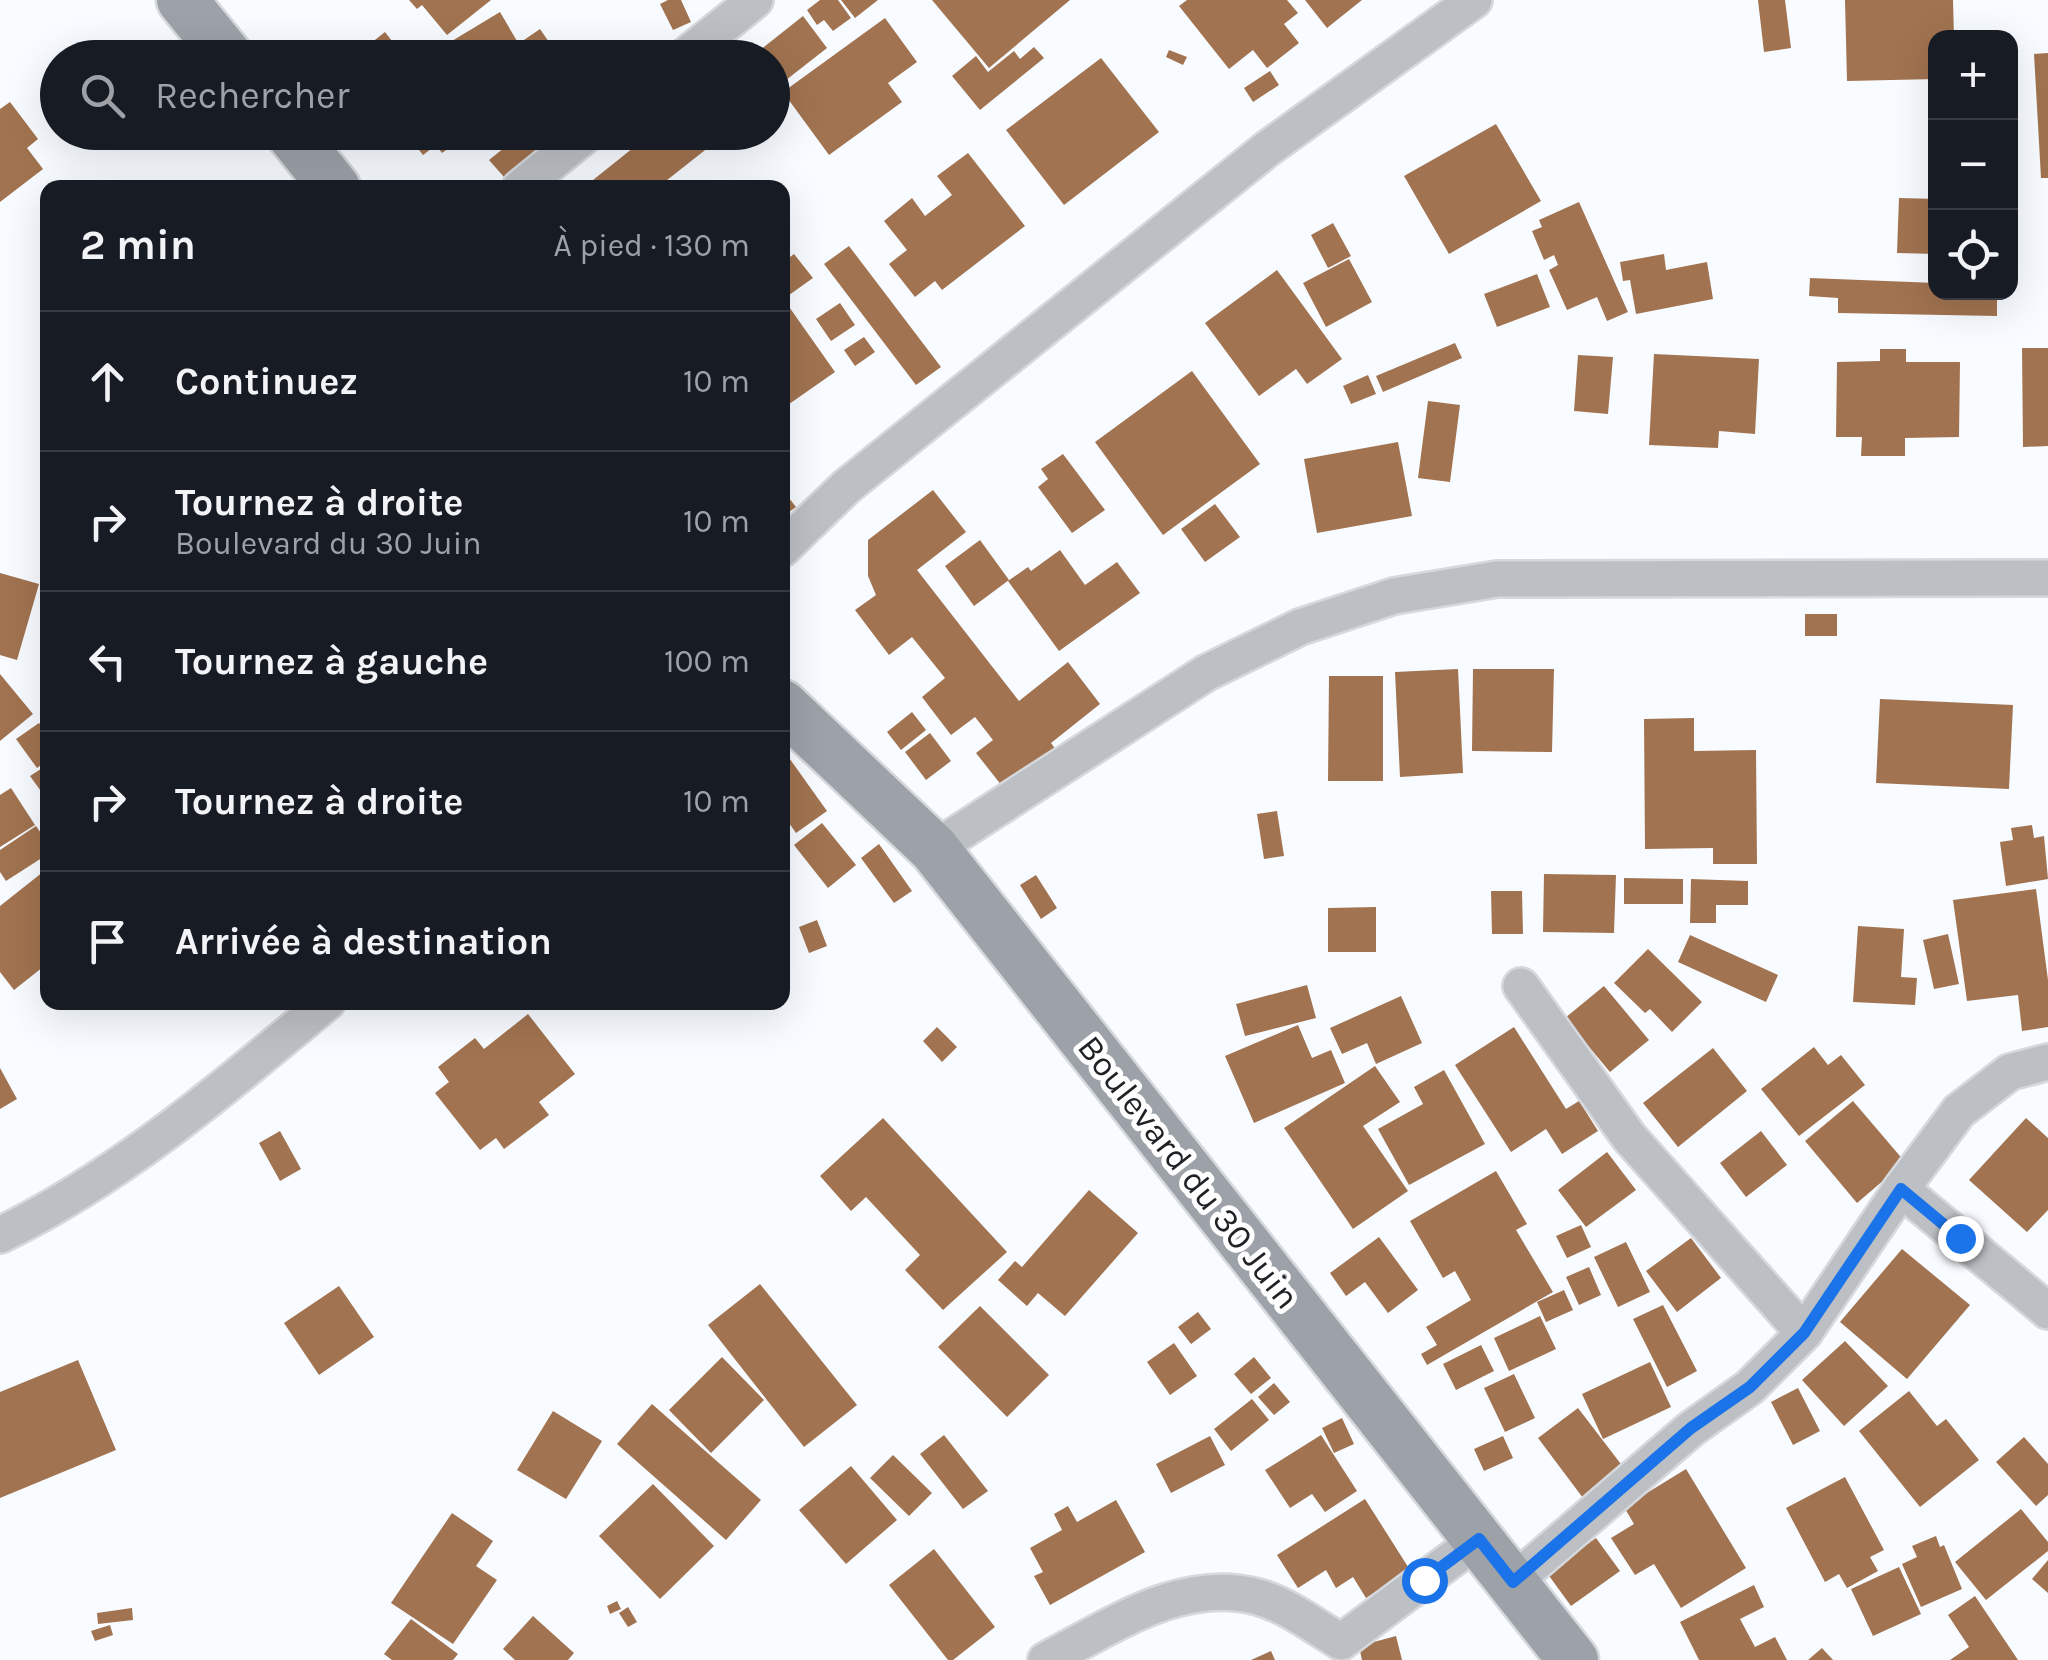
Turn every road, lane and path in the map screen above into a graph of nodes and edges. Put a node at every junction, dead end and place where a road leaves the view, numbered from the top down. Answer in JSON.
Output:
{"nodes":[{"id":1,"x":182,"y":0,"type":"edge"},
{"id":2,"x":754,"y":0,"type":"edge"},
{"id":3,"x":1474,"y":0,"type":"edge"},
{"id":4,"x":214,"y":40,"type":"edge"},
{"id":5,"x":705,"y":40,"type":"edge"},
{"id":6,"x":304,"y":150,"type":"edge"},
{"id":7,"x":567,"y":150,"type":"edge"},
{"id":8,"x":328,"y":180,"type":"edge"},
{"id":9,"x":530,"y":180,"type":"edge"},
{"id":10,"x":790,"y":541,"type":"edge"},
{"id":11,"x":2048,"y":578,"type":"edge"},
{"id":12,"x":790,"y":712,"type":"edge"},
{"id":13,"x":934,"y":849,"type":"junction"},
{"id":14,"x":1521,"y":986,"type":"dead end"},
{"id":15,"x":317,"y":1010,"type":"edge"},
{"id":16,"x":2048,"y":1062,"type":"edge"},
{"id":17,"x":1901,"y":1189,"type":"junction"},
{"id":18,"x":0,"y":1235,"type":"edge"},
{"id":19,"x":2048,"y":1311,"type":"edge"},
{"id":20,"x":1804,"y":1333,"type":"junction"},
{"id":21,"x":1479,"y":1539,"type":"junction"},
{"id":22,"x":1513,"y":1582,"type":"junction"},
{"id":23,"x":1342,"y":1651,"type":"edge"},
{"id":24,"x":1046,"y":1660,"type":"edge"},
{"id":25,"x":1573,"y":1660,"type":"edge"}],
"edges":[{"from":1,"to":4,"type":"street"},
{"from":2,"to":5,"type":"street"},
{"from":3,"to":10,"type":"street"},
{"from":6,"to":8,"type":"street"},
{"from":7,"to":9,"type":"street"},
{"from":11,"to":13,"type":"street"},
{"from":12,"to":13,"type":"street","name":"Boulevard du 30 Juin"},
{"from":13,"to":21,"type":"street","name":"Boulevard du 30 Juin"},
{"from":14,"to":20,"type":"street"},
{"from":15,"to":18,"type":"street"},
{"from":16,"to":17,"type":"street"},
{"from":17,"to":19,"type":"street"},
{"from":17,"to":20,"type":"street"},
{"from":20,"to":22,"type":"street"},
{"from":21,"to":22,"type":"street","name":"Boulevard du 30 Juin"},
{"from":21,"to":23,"type":"street"},
{"from":22,"to":25,"type":"street","name":"Boulevard du 30 Juin"},
{"from":23,"to":24,"type":"street"}]}
